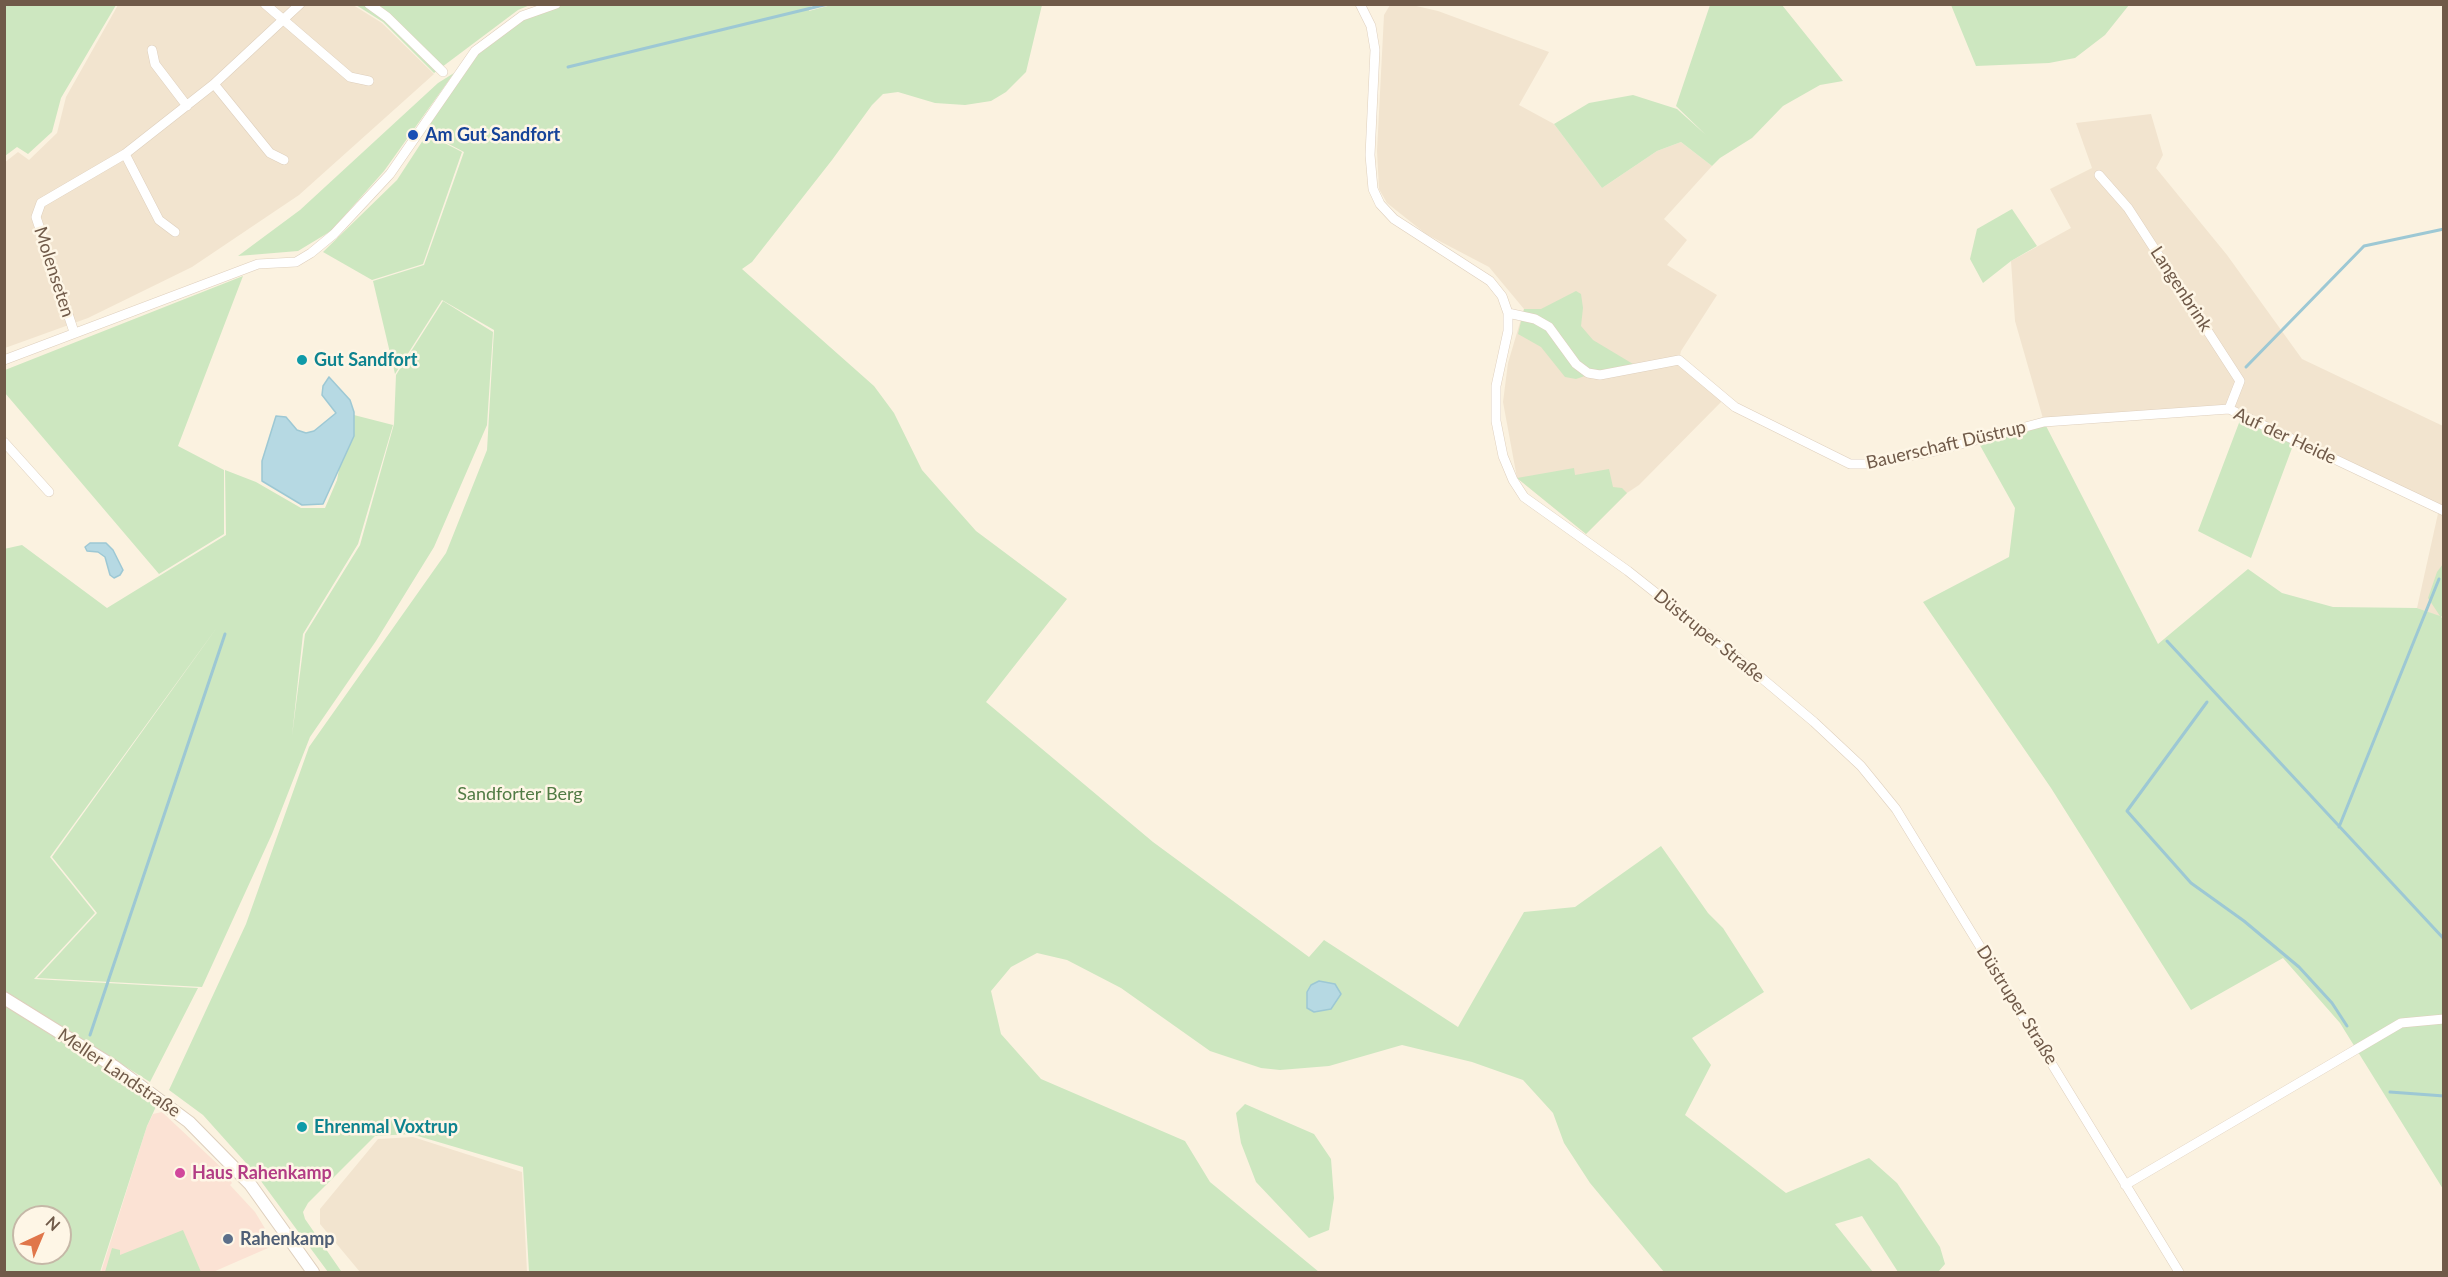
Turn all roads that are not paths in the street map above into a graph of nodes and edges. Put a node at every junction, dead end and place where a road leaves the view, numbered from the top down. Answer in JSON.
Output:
{"nodes":[{"id":1,"x":265,"y":4,"type":"edge"},
{"id":2,"x":300,"y":4,"type":"edge"},
{"id":3,"x":369,"y":4,"type":"edge"},
{"id":4,"x":556,"y":4,"type":"edge"},
{"id":5,"x":1360,"y":4,"type":"edge"},
{"id":6,"x":283,"y":20,"type":"junction"},
{"id":7,"x":152,"y":50,"type":"dead end"},
{"id":8,"x":443,"y":72,"type":"dead end"},
{"id":9,"x":369,"y":81,"type":"dead end"},
{"id":10,"x":214,"y":84,"type":"junction"},
{"id":11,"x":187,"y":106,"type":"junction"},
{"id":12,"x":125,"y":154,"type":"junction"},
{"id":13,"x":284,"y":160,"type":"dead end"},
{"id":14,"x":2099,"y":175,"type":"dead end"},
{"id":15,"x":175,"y":232,"type":"dead end"},
{"id":16,"x":1508,"y":313,"type":"junction"},
{"id":17,"x":74,"y":332,"type":"junction"},
{"id":18,"x":4,"y":360,"type":"edge"},
{"id":19,"x":2229,"y":409,"type":"junction"},
{"id":20,"x":2044,"y":422,"type":"joint"},
{"id":21,"x":4,"y":442,"type":"edge"},
{"id":22,"x":49,"y":492,"type":"dead end"},
{"id":23,"x":2444,"y":511,"type":"edge"},
{"id":24,"x":4,"y":998,"type":"edge"},
{"id":25,"x":2444,"y":1019,"type":"edge"},
{"id":26,"x":2125,"y":1185,"type":"junction"},
{"id":27,"x":313,"y":1272,"type":"edge"},
{"id":28,"x":2179,"y":1272,"type":"edge"}],
"edges":[{"from":1,"to":6,"type":"street"},
{"from":2,"to":6,"type":"street","name":"Molenseten"},
{"from":3,"to":8,"type":"street"},
{"from":4,"to":17,"type":"street"},
{"from":5,"to":16,"type":"street"},
{"from":6,"to":9,"type":"street"},
{"from":6,"to":10,"type":"street","name":"Molenseten"},
{"from":7,"to":11,"type":"street"},
{"from":10,"to":11,"type":"street","name":"Molenseten"},
{"from":10,"to":13,"type":"street"},
{"from":11,"to":12,"type":"street","name":"Molenseten"},
{"from":12,"to":15,"type":"street"},
{"from":12,"to":17,"type":"street","name":"Molenseten"},
{"from":14,"to":19,"type":"street","name":"Langenbrink"},
{"from":16,"to":20,"type":"street","name":"Bauerschaft Düstrup"},
{"from":16,"to":26,"type":"street","name":"Düstruper Straße"},
{"from":17,"to":18,"type":"street"},
{"from":19,"to":20,"type":"street","name":"Auf der Heide"},
{"from":19,"to":23,"type":"street","name":"Auf der Heide"},
{"from":21,"to":22,"type":"street"},
{"from":24,"to":27,"type":"street","name":"Meller Landstraße"},
{"from":25,"to":26,"type":"street"},
{"from":26,"to":28,"type":"street","name":"Düstruper Straße"}]}
